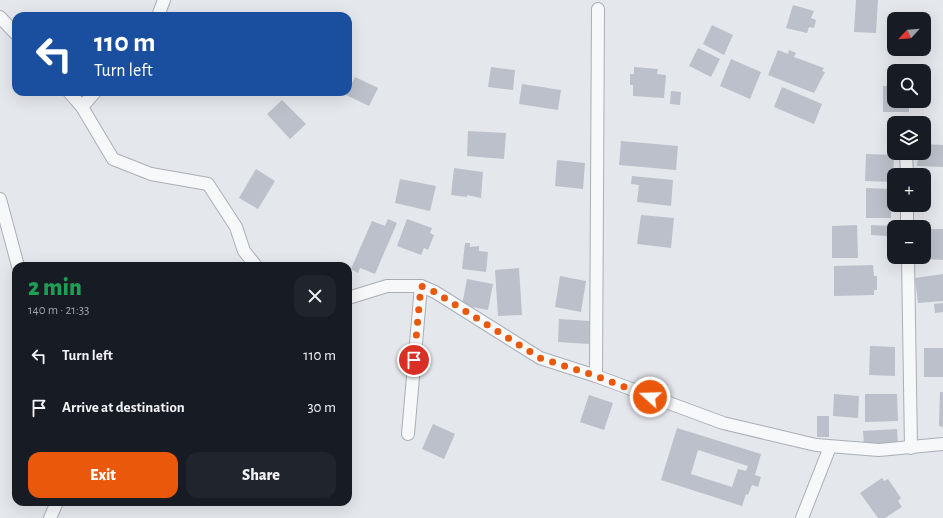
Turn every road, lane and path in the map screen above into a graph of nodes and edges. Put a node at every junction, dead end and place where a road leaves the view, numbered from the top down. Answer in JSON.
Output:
{"nodes":[{"id":1,"x":164,"y":0,"type":"edge"},
{"id":2,"x":598,"y":9,"type":"dead end"},
{"id":3,"x":160,"y":12,"type":"edge"},
{"id":4,"x":0,"y":17,"type":"edge"},
{"id":5,"x":12,"y":30,"type":"edge"},
{"id":6,"x":72,"y":96,"type":"edge"},
{"id":7,"x":92,"y":96,"type":"edge"},
{"id":8,"x":82,"y":107,"type":"junction"},
{"id":9,"x":0,"y":199,"type":"edge"},
{"id":10,"x":17,"y":262,"type":"edge"},
{"id":11,"x":253,"y":262,"type":"edge"},
{"id":12,"x":908,"y":264,"type":"edge"},
{"id":13,"x":421,"y":286,"type":"junction"},
{"id":14,"x":352,"y":297,"type":"edge"},
{"id":15,"x":596,"y":376,"type":"junction"},
{"id":16,"x":408,"y":434,"type":"dead end"},
{"id":17,"x":943,"y":444,"type":"edge"},
{"id":18,"x":830,"y":447,"type":"junction"},
{"id":19,"x":911,"y":448,"type":"junction"},
{"id":20,"x":55,"y":506,"type":"edge"},
{"id":21,"x":50,"y":518,"type":"edge"},
{"id":22,"x":802,"y":518,"type":"edge"}],
"edges":[{"from":1,"to":3,"type":"street"},
{"from":2,"to":15,"type":"street"},
{"from":4,"to":5,"type":"street"},
{"from":6,"to":8,"type":"street"},
{"from":7,"to":8,"type":"street"},
{"from":8,"to":11,"type":"street"},
{"from":9,"to":10,"type":"street"},
{"from":12,"to":19,"type":"street"},
{"from":13,"to":14,"type":"street"},
{"from":13,"to":15,"type":"street"},
{"from":13,"to":16,"type":"street"},
{"from":15,"to":18,"type":"street"},
{"from":17,"to":19,"type":"street"},
{"from":18,"to":19,"type":"street"},
{"from":18,"to":22,"type":"street"},
{"from":20,"to":21,"type":"street"}]}
